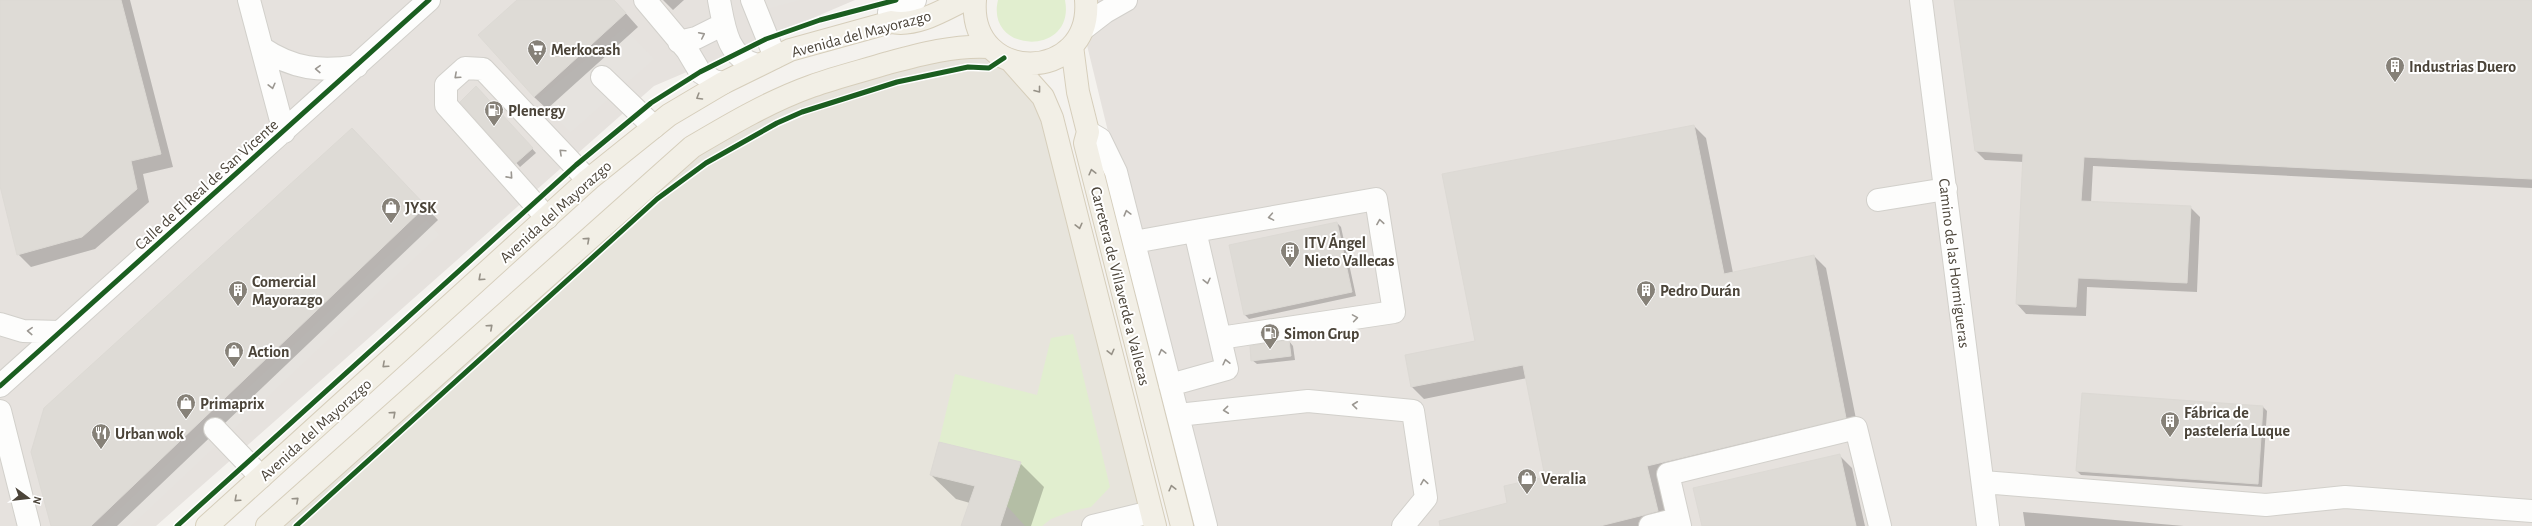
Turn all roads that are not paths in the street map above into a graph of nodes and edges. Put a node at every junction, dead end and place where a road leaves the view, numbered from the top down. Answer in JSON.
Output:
{"nodes":[{"id":1,"x":249,"y":0,"type":"edge"},
{"id":2,"x":429,"y":0,"type":"edge"},
{"id":3,"x":645,"y":0,"type":"edge"},
{"id":4,"x":719,"y":0,"type":"edge"},
{"id":5,"x":752,"y":0,"type":"edge"},
{"id":6,"x":915,"y":0,"type":"edge"},
{"id":7,"x":964,"y":0,"type":"edge"},
{"id":8,"x":976,"y":0,"type":"edge"},
{"id":9,"x":1086,"y":0,"type":"edge"},
{"id":10,"x":1126,"y":0,"type":"edge"},
{"id":11,"x":1921,"y":0,"type":"edge"},
{"id":12,"x":889,"y":12,"type":"dead end"},
{"id":13,"x":724,"y":24,"type":"junction"},
{"id":14,"x":1078,"y":37,"type":"junction"},
{"id":15,"x":679,"y":42,"type":"junction"},
{"id":16,"x":989,"y":47,"type":"junction"},
{"id":17,"x":262,"y":48,"type":"junction"},
{"id":18,"x":766,"y":61,"type":"junction"},
{"id":19,"x":1011,"y":61,"type":"junction"},
{"id":20,"x":357,"y":66,"type":"junction"},
{"id":21,"x":602,"y":77,"type":"dead end"},
{"id":22,"x":723,"y":83,"type":"junction"},
{"id":23,"x":654,"y":127,"type":"junction"},
{"id":24,"x":284,"y":132,"type":"junction"},
{"id":25,"x":1088,"y":132,"type":"junction"},
{"id":26,"x":588,"y":180,"type":"junction"},
{"id":27,"x":1946,"y":189,"type":"junction"},
{"id":28,"x":1878,"y":200,"type":"dead end"},
{"id":29,"x":547,"y":218,"type":"junction"},
{"id":30,"x":1194,"y":231,"type":"junction"},
{"id":31,"x":1134,"y":242,"type":"junction"},
{"id":32,"x":0,"y":324,"type":"edge"},
{"id":33,"x":60,"y":332,"type":"junction"},
{"id":34,"x":1220,"y":338,"type":"junction"},
{"id":35,"x":1170,"y":385,"type":"junction"},
{"id":36,"x":0,"y":386,"type":"edge"},
{"id":37,"x":0,"y":410,"type":"edge"},
{"id":38,"x":1178,"y":415,"type":"junction"},
{"id":39,"x":215,"y":429,"type":"dead end"},
{"id":40,"x":7,"y":460,"type":"edge"},
{"id":41,"x":261,"y":478,"type":"junction"},
{"id":42,"x":1982,"y":482,"type":"junction"},
{"id":43,"x":2532,"y":511,"type":"edge"},
{"id":44,"x":1153,"y":519,"type":"edge"},
{"id":45,"x":1679,"y":522,"type":"edge"},
{"id":46,"x":30,"y":526,"type":"edge"},
{"id":47,"x":207,"y":526,"type":"edge"},
{"id":48,"x":267,"y":526,"type":"edge"},
{"id":49,"x":1093,"y":526,"type":"edge"},
{"id":50,"x":1182,"y":526,"type":"edge"},
{"id":51,"x":1206,"y":526,"type":"edge"},
{"id":52,"x":1403,"y":526,"type":"edge"},
{"id":53,"x":1650,"y":526,"type":"edge"},
{"id":54,"x":1880,"y":526,"type":"edge"},
{"id":55,"x":1988,"y":526,"type":"edge"}],
"edges":[{"from":1,"to":17,"type":"street"},
{"from":2,"to":20,"type":"street","name":"Calle de El Real de San Vicente"},
{"from":3,"to":15,"type":"street"},
{"from":4,"to":13,"type":"street"},
{"from":5,"to":18,"type":"street"},
{"from":6,"to":12,"type":"street"},
{"from":7,"to":18,"type":"main road","name":"Avenida del Mayorazgo"},
{"from":8,"to":16,"type":"main road"},
{"from":9,"to":14,"type":"main road","name":"Carretera de Villaverde a Vallecas"},
{"from":10,"to":14,"type":"street"},
{"from":11,"to":27,"type":"street","name":"Camino de las Hormigueras"},
{"from":15,"to":13,"type":"street","one_way":true},
{"from":13,"to":18,"type":"street"},
{"from":14,"to":19,"type":"main road"},
{"from":14,"to":25,"type":"main road","name":"Carretera de Villaverde a Vallecas"},
{"from":15,"to":22,"type":"street"},
{"from":16,"to":19,"type":"main road"},
{"from":48,"to":16,"type":"main road","one_way":true},
{"from":20,"to":17,"type":"street","one_way":true},
{"from":17,"to":24,"type":"street","one_way":true},
{"from":18,"to":22,"type":"main road","name":"Avenida del Mayorazgo"},
{"from":19,"to":44,"type":"main road","name":"Carretera de Villaverde a Vallecas","one_way":true},
{"from":20,"to":24,"type":"street","name":"Calle de El Real de San Vicente"},
{"from":21,"to":23,"type":"street"},
{"from":22,"to":23,"type":"main road","name":"Avenida del Mayorazgo","one_way":true},
{"from":23,"to":26,"type":"main road","name":"Avenida del Mayorazgo"},
{"from":24,"to":33,"type":"street","name":"Calle de El Real de San Vicente"},
{"from":31,"to":25,"type":"street","one_way":true},
{"from":50,"to":25,"type":"main road","name":"Carretera de Villaverde a Vallecas","one_way":true},
{"from":26,"to":29,"type":"main road","name":"Avenida del Mayorazgo"},
{"from":26,"to":29,"type":"street","one_way":true},
{"from":27,"to":28,"type":"street"},
{"from":27,"to":42,"type":"street","name":"Camino de las Hormigueras"},
{"from":29,"to":41,"type":"main road","name":"Avenida del Mayorazgo","one_way":true},
{"from":30,"to":31,"type":"street"},
{"from":30,"to":34,"type":"street","one_way":true},
{"from":34,"to":30,"type":"street","one_way":true},
{"from":35,"to":31,"type":"street","one_way":true},
{"from":33,"to":32,"type":"street","one_way":true},
{"from":33,"to":36,"type":"street","name":"Calle de El Real de San Vicente"},
{"from":35,"to":34,"type":"street","one_way":true},
{"from":35,"to":38,"type":"street"},
{"from":37,"to":40,"type":"street"},
{"from":38,"to":51,"type":"street"},
{"from":52,"to":38,"type":"street","one_way":true},
{"from":39,"to":41,"type":"street"},
{"from":40,"to":46,"type":"street"},
{"from":41,"to":47,"type":"main road","name":"Avenida del Mayorazgo","one_way":true},
{"from":42,"to":43,"type":"street"},
{"from":42,"to":55,"type":"street","name":"Camino de las Hormigueras"},
{"from":44,"to":49,"type":"street"},
{"from":45,"to":53,"type":"street"},
{"from":45,"to":54,"type":"street"}]}
